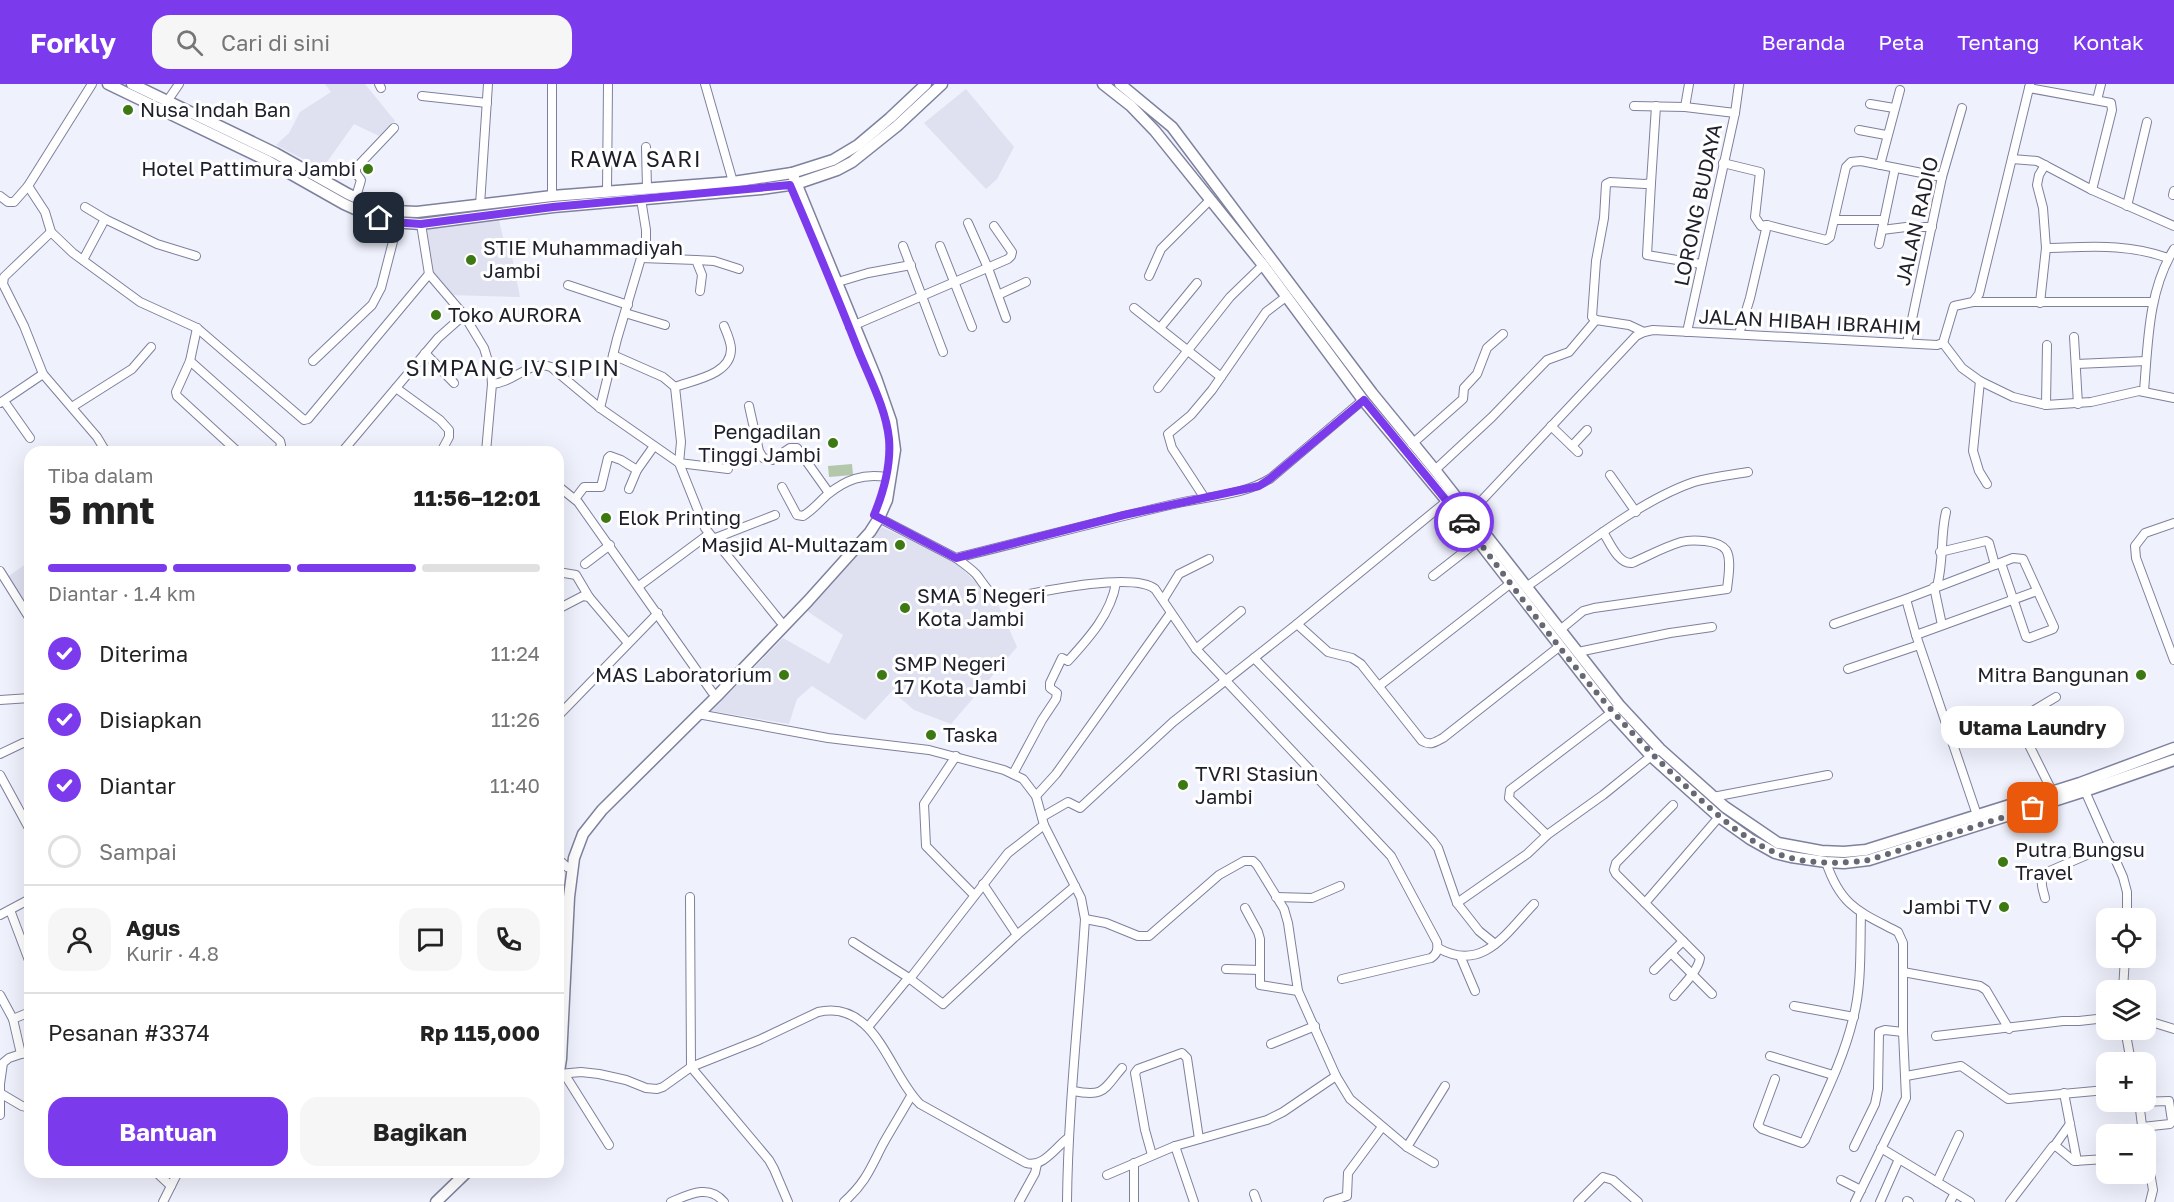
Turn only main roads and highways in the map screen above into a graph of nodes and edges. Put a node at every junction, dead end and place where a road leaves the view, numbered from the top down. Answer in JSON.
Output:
{"nodes":[{"id":1,"x":108,"y":84,"type":"edge"},
{"id":2,"x":132,"y":84,"type":"edge"},
{"id":3,"x":926,"y":84,"type":"edge"},
{"id":4,"x":942,"y":84,"type":"edge"},
{"id":5,"x":1103,"y":84,"type":"edge"},
{"id":6,"x":1120,"y":84,"type":"edge"},
{"id":7,"x":271,"y":157,"type":"junction"},
{"id":8,"x":310,"y":178,"type":"junction"},
{"id":9,"x":792,"y":179,"type":"junction"},
{"id":10,"x":453,"y":214,"type":"junction"},
{"id":11,"x":1283,"y":283,"type":"junction"},
{"id":12,"x":852,"y":326,"type":"junction"},
{"id":13,"x":877,"y":516,"type":"junction"},
{"id":14,"x":1515,"y":580,"type":"junction"},
{"id":15,"x":806,"y":599,"type":"junction"},
{"id":16,"x":1616,"y":709,"type":"junction"},
{"id":17,"x":1656,"y":752,"type":"junction"},
{"id":18,"x":2173,"y":753,"type":"edge"},
{"id":19,"x":2032,"y":803,"type":"junction"},
{"id":20,"x":1777,"y":848,"type":"junction"},
{"id":21,"x":564,"y":889,"type":"edge"},
{"id":22,"x":564,"y":958,"type":"edge"},
{"id":23,"x":453,"y":1178,"type":"edge"},
{"id":24,"x":461,"y":1178,"type":"edge"},
{"id":25,"x":428,"y":1202,"type":"edge"},
{"id":26,"x":436,"y":1202,"type":"edge"}],
"edges":[{"from":1,"to":7,"type":"main road"},
{"from":2,"to":7,"type":"main road"},
{"from":3,"to":9,"type":"main road"},
{"from":4,"to":9,"type":"main road"},
{"from":5,"to":11,"type":"main road"},
{"from":6,"to":11,"type":"main road"},
{"from":7,"to":8,"type":"main road"},
{"from":8,"to":10,"type":"main road"},
{"from":8,"to":10,"type":"main road"},
{"from":9,"to":10,"type":"main road"},
{"from":9,"to":10,"type":"main road"},
{"from":9,"to":12,"type":"main road"},
{"from":9,"to":12,"type":"main road"},
{"from":11,"to":14,"type":"main road"},
{"from":11,"to":14,"type":"main road"},
{"from":12,"to":13,"type":"main road"},
{"from":12,"to":13,"type":"main road"},
{"from":13,"to":15,"type":"main road"},
{"from":14,"to":16,"type":"main road"},
{"from":14,"to":16,"type":"main road"},
{"from":15,"to":21,"type":"main road"},
{"from":15,"to":22,"type":"main road"},
{"from":16,"to":17,"type":"main road"},
{"from":17,"to":20,"type":"main road"},
{"from":17,"to":20,"type":"main road"},
{"from":18,"to":19,"type":"main road"},
{"from":18,"to":19,"type":"main road"},
{"from":19,"to":20,"type":"main road"},
{"from":19,"to":20,"type":"main road"},
{"from":23,"to":25,"type":"main road"},
{"from":24,"to":26,"type":"main road"}]}
